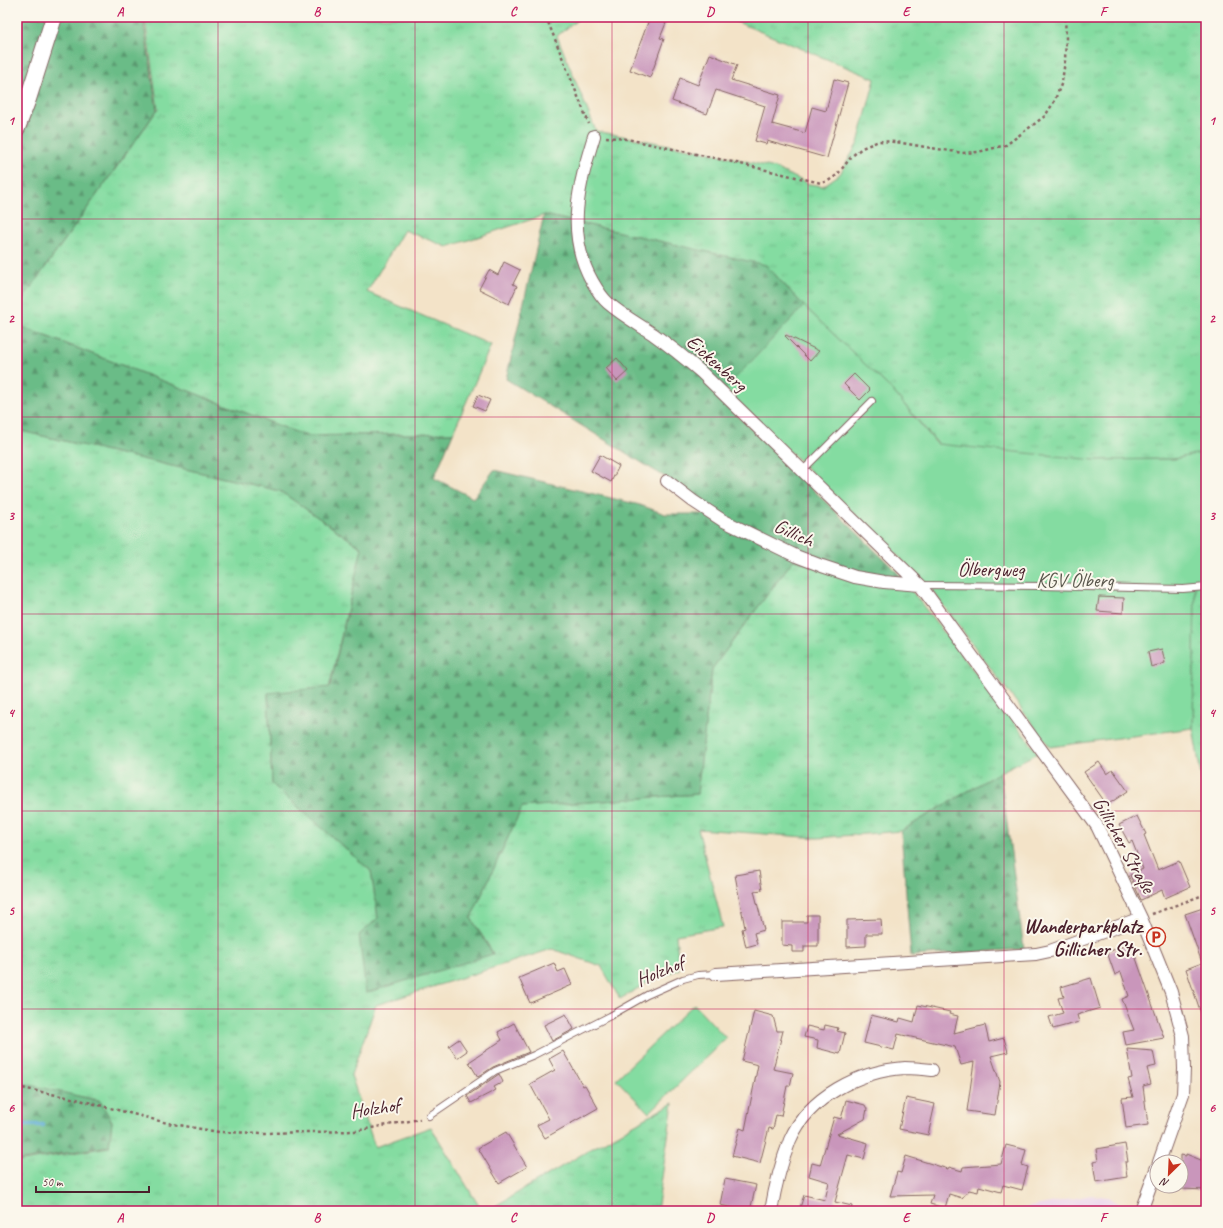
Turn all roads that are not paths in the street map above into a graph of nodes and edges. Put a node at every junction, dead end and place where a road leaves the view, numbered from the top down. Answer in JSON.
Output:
{"nodes":[{"id":1,"x":54,"y":17,"type":"edge"},
{"id":2,"x":17,"y":128,"type":"edge"},
{"id":3,"x":594,"y":136,"type":"road end"},
{"id":4,"x":872,"y":401,"type":"dead end"},
{"id":5,"x":802,"y":470,"type":"junction"},
{"id":6,"x":667,"y":481,"type":"dead end"},
{"id":7,"x":920,"y":585,"type":"junction"},
{"id":8,"x":1206,"y":587,"type":"edge"},
{"id":9,"x":1141,"y":918,"type":"junction"},
{"id":10,"x":716,"y":974,"type":"joint"},
{"id":11,"x":932,"y":1070,"type":"dead end"},
{"id":12,"x":429,"y":1116,"type":"road end"},
{"id":13,"x":1162,"y":1154,"type":"edge"},
{"id":14,"x":1149,"y":1189,"type":"edge"},
{"id":15,"x":771,"y":1211,"type":"edge"},
{"id":16,"x":1141,"y":1211,"type":"edge"}],
"edges":[{"from":1,"to":2,"type":"main road"},
{"from":3,"to":5,"type":"street","name":"Eickenberg"},
{"from":4,"to":5,"type":"lane"},
{"from":5,"to":7,"type":"street","name":"Eickenberg"},
{"from":6,"to":7,"type":"street","name":"Gillich"},
{"from":7,"to":8,"type":"lane","name":"Ölbergweg"},
{"from":7,"to":9,"type":"street","name":"Gillicher Straße"},
{"from":9,"to":10,"type":"street","name":"Holzhof"},
{"from":9,"to":13,"type":"street","name":"Gillicher Straße"},
{"from":10,"to":12,"type":"lane","name":"Holzhof"},
{"from":11,"to":15,"type":"street"},
{"from":14,"to":16,"type":"street"}]}
